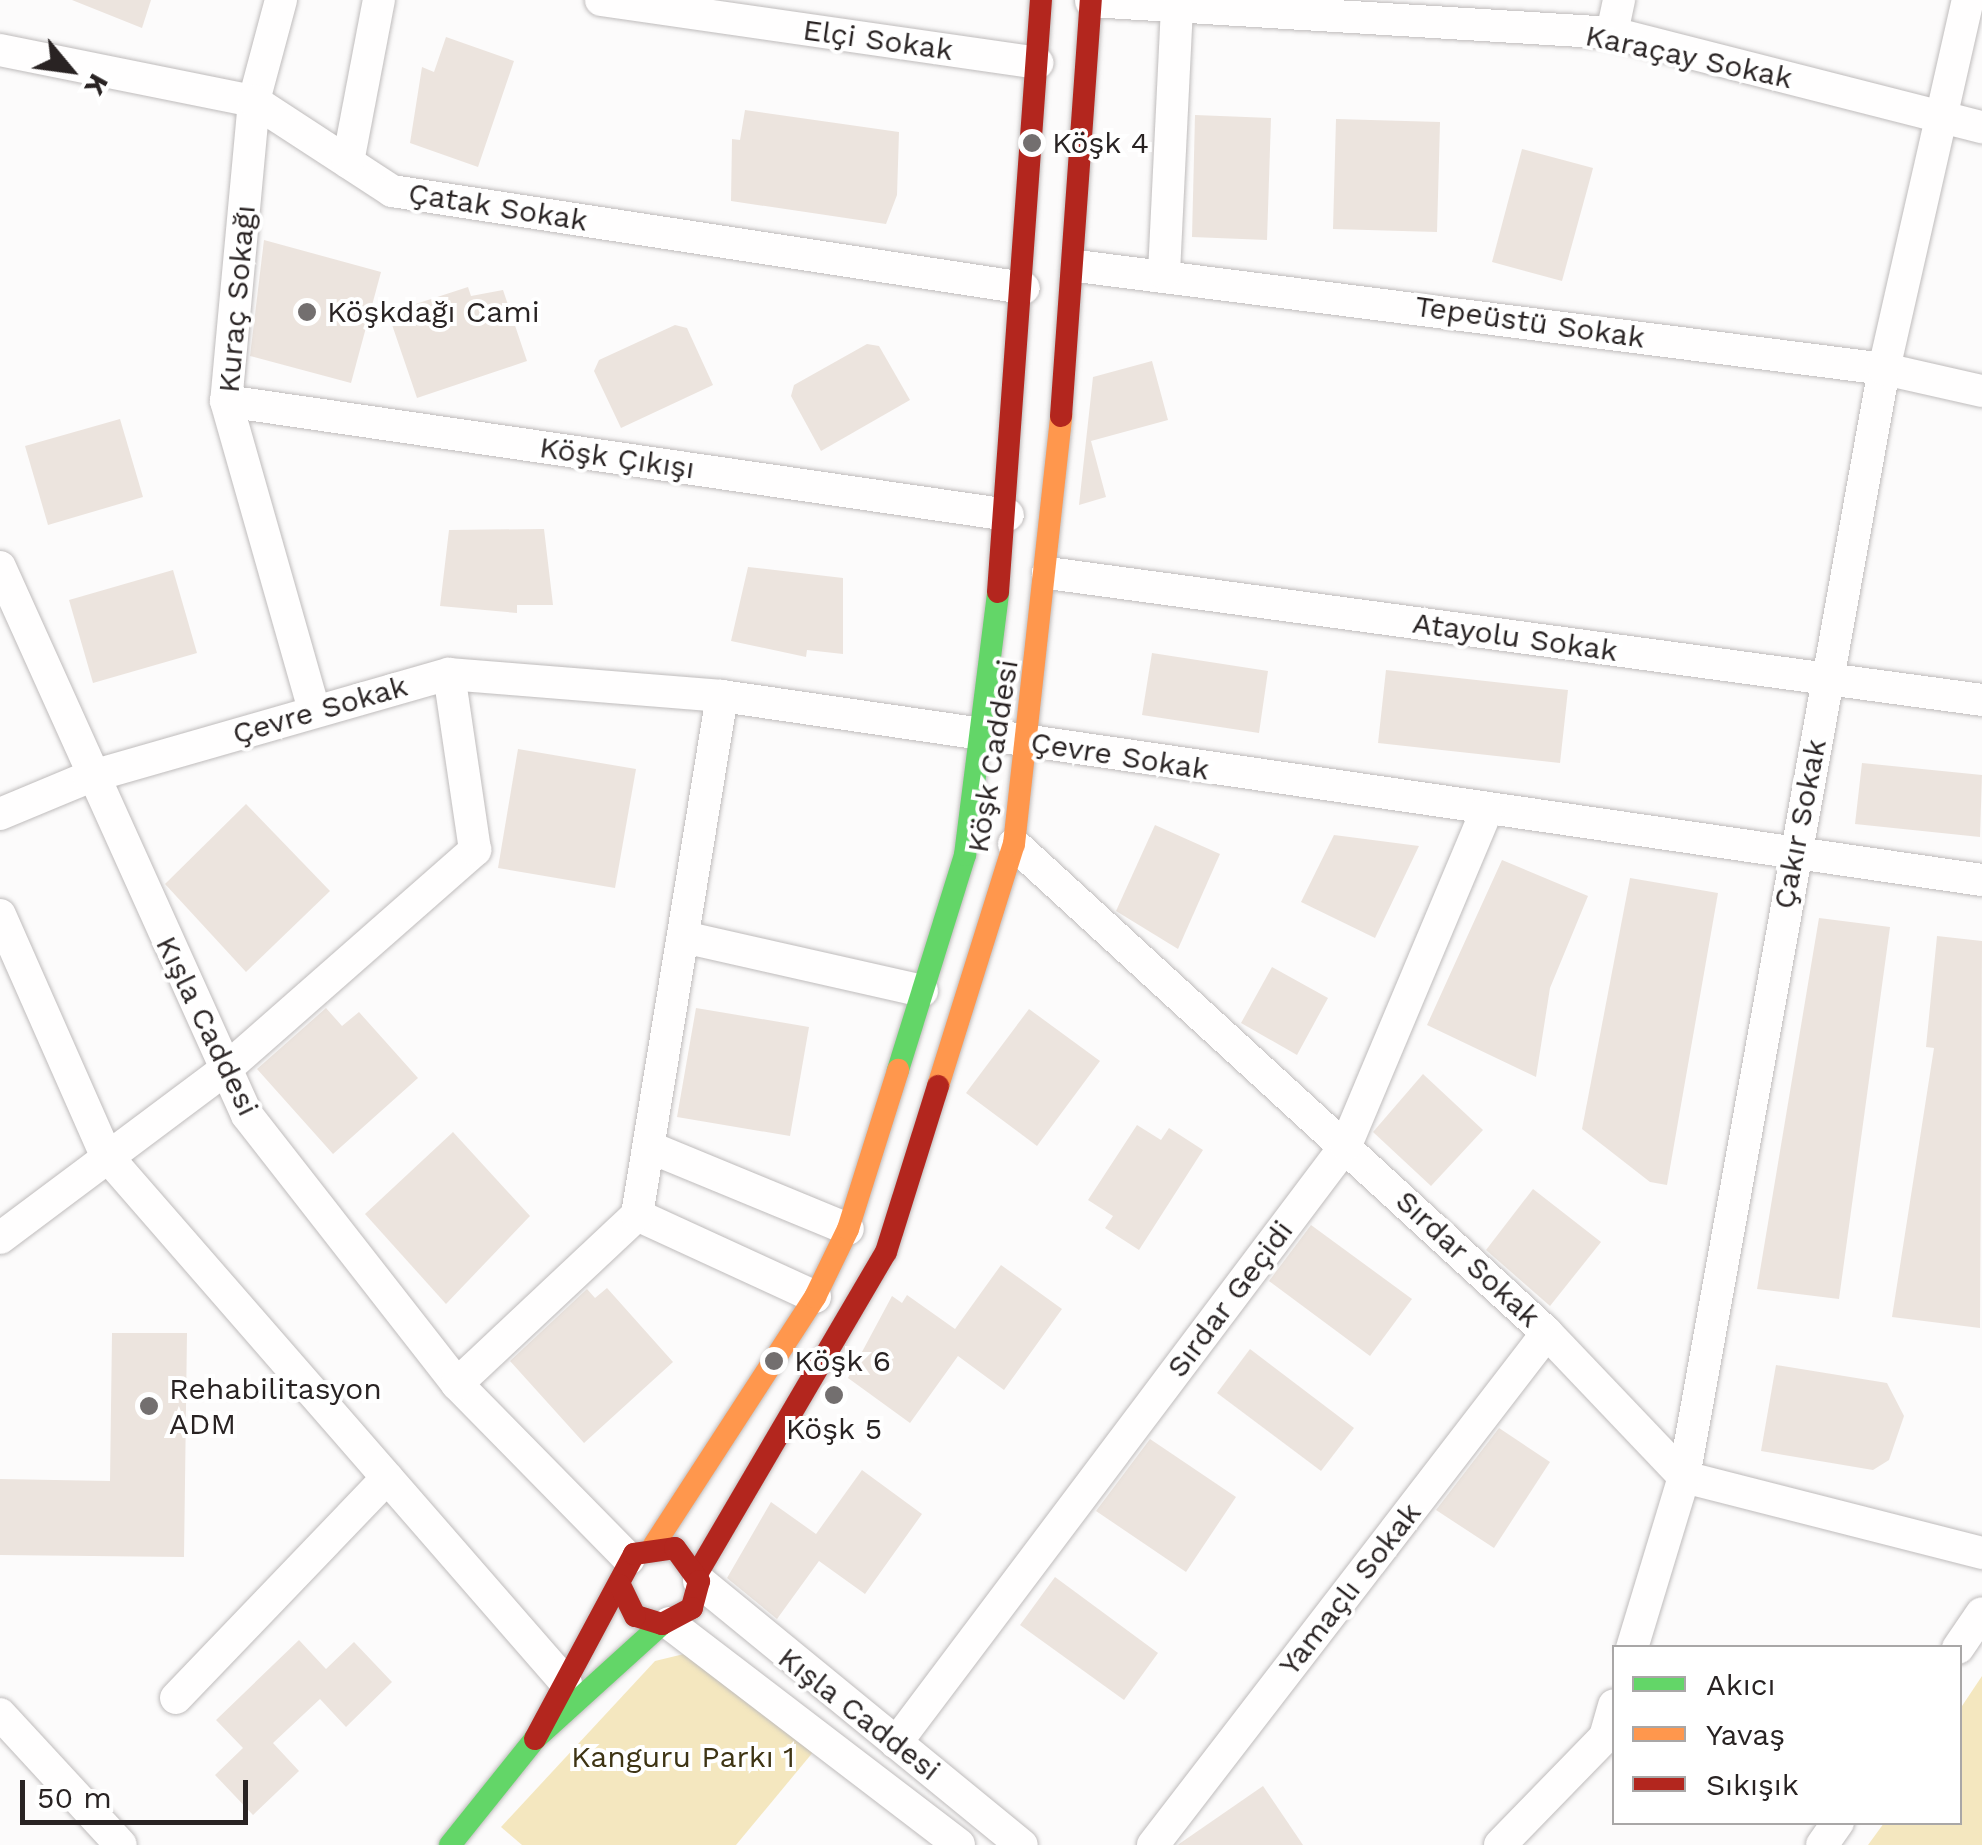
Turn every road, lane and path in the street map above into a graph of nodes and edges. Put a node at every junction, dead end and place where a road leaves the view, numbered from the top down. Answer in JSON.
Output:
{"nodes":[{"id":1,"x":281,"y":0,"type":"edge"},
{"id":2,"x":379,"y":0,"type":"edge"},
{"id":3,"x":601,"y":0,"type":"edge"},
{"id":4,"x":1041,"y":0,"type":"edge"},
{"id":5,"x":1091,"y":0,"type":"edge"},
{"id":6,"x":1619,"y":0,"type":"edge"},
{"id":7,"x":1968,"y":0,"type":"edge"},
{"id":8,"x":1178,"y":9,"type":"junction"},
{"id":9,"x":1612,"y":34,"type":"junction"},
{"id":10,"x":0,"y":50,"type":"edge"},
{"id":11,"x":1036,"y":62,"type":"junction"},
{"id":12,"x":254,"y":101,"type":"junction"},
{"id":13,"x":1937,"y":116,"type":"junction"},
{"id":14,"x":1982,"y":127,"type":"edge"},
{"id":15,"x":348,"y":162,"type":"junction"},
{"id":16,"x":1076,"y":266,"type":"junction"},
{"id":17,"x":1164,"y":273,"type":"junction"},
{"id":18,"x":1024,"y":288,"type":"junction"},
{"id":19,"x":1884,"y":369,"type":"junction"},
{"id":20,"x":1982,"y":391,"type":"edge"},
{"id":21,"x":226,"y":401,"type":"junction"},
{"id":22,"x":1008,"y":515,"type":"junction"},
{"id":23,"x":0,"y":567,"type":"edge"},
{"id":24,"x":1048,"y":573,"type":"junction"},
{"id":25,"x":450,"y":674,"type":"junction"},
{"id":26,"x":1830,"y":681,"type":"junction"},
{"id":27,"x":722,"y":696,"type":"junction"},
{"id":28,"x":1982,"y":700,"type":"edge"},
{"id":29,"x":314,"y":709,"type":"junction"},
{"id":30,"x":980,"y":731,"type":"junction"},
{"id":31,"x":1029,"y":743,"type":"junction"},
{"id":32,"x":89,"y":777,"type":"junction"},
{"id":33,"x":1486,"y":812,"type":"junction"},
{"id":34,"x":0,"y":814,"type":"edge"},
{"id":35,"x":1014,"y":844,"type":"junction"},
{"id":36,"x":1792,"y":855,"type":"junction"},
{"id":37,"x":1982,"y":880,"type":"edge"},
{"id":38,"x":0,"y":915,"type":"edge"},
{"id":39,"x":683,"y":938,"type":"junction"},
{"id":40,"x":922,"y":991,"type":"junction"},
{"id":41,"x":226,"y":1069,"type":"junction"},
{"id":42,"x":1346,"y":1145,"type":"junction"},
{"id":43,"x":648,"y":1146,"type":"junction"},
{"id":44,"x":106,"y":1154,"type":"junction"},
{"id":45,"x":637,"y":1215,"type":"junction"},
{"id":46,"x":848,"y":1229,"type":"junction"},
{"id":47,"x":0,"y":1238,"type":"edge"},
{"id":48,"x":815,"y":1297,"type":"junction"},
{"id":49,"x":1547,"y":1333,"type":"junction"},
{"id":50,"x":457,"y":1384,"type":"junction"},
{"id":51,"x":1684,"y":1477,"type":"junction"},
{"id":52,"x":387,"y":1478,"type":"junction"},
{"id":53,"x":1982,"y":1553,"type":"edge"},
{"id":54,"x":634,"y":1563,"type":"junction"},
{"id":55,"x":698,"y":1577,"type":"junction"},
{"id":56,"x":1982,"y":1613,"type":"edge"},
{"id":57,"x":665,"y":1624,"type":"junction"},
{"id":58,"x":1633,"y":1645,"type":"edge"},
{"id":59,"x":1960,"y":1645,"type":"edge"},
{"id":60,"x":566,"y":1683,"type":"junction"},
{"id":61,"x":176,"y":1698,"type":"dead end"},
{"id":62,"x":1612,"y":1712,"type":"edge"},
{"id":63,"x":0,"y":1714,"type":"edge"},
{"id":64,"x":535,"y":1739,"type":"junction"},
{"id":65,"x":896,"y":1743,"type":"junction"},
{"id":66,"x":456,"y":1843,"type":"edge"},
{"id":67,"x":120,"y":1845,"type":"edge"},
{"id":68,"x":959,"y":1845,"type":"edge"},
{"id":69,"x":1022,"y":1845,"type":"edge"},
{"id":70,"x":1154,"y":1845,"type":"edge"},
{"id":71,"x":1500,"y":1845,"type":"edge"}],
"edges":[{"from":1,"to":12,"type":"street","name":"Kuraç Sokağı"},
{"from":2,"to":15,"type":"street"},
{"from":3,"to":11,"type":"street","name":"Elçi Sokak"},
{"from":4,"to":11,"type":"street","name":"Köşk Caddesi"},
{"from":5,"to":8,"type":"street","name":"Karaçay Sokak"},
{"from":5,"to":16,"type":"street","name":"Köşk Caddesi"},
{"from":6,"to":9,"type":"street"},
{"from":7,"to":13,"type":"street","name":"Çakır Sokak"},
{"from":8,"to":9,"type":"street","name":"Karaçay Sokak"},
{"from":8,"to":17,"type":"street"},
{"from":9,"to":13,"type":"street","name":"Karaçay Sokak"},
{"from":10,"to":12,"type":"street","name":"Çatak Sokak"},
{"from":11,"to":18,"type":"street","name":"Köşk Caddesi"},
{"from":12,"to":15,"type":"street","name":"Çatak Sokak"},
{"from":12,"to":21,"type":"street","name":"Kuraç Sokağı"},
{"from":13,"to":14,"type":"street","name":"Karaçay Sokak"},
{"from":13,"to":19,"type":"street","name":"Çakır Sokak"},
{"from":15,"to":18,"type":"street","name":"Çatak Sokak"},
{"from":16,"to":17,"type":"street","name":"Tepeüstü Sokak"},
{"from":16,"to":24,"type":"street","name":"Köşk Caddesi"},
{"from":17,"to":19,"type":"street","name":"Tepeüstü Sokak"},
{"from":18,"to":22,"type":"street","name":"Köşk Caddesi"},
{"from":19,"to":20,"type":"street","name":"Tepeüstü Sokak"},
{"from":19,"to":26,"type":"street","name":"Çakır Sokak"},
{"from":21,"to":22,"type":"street","name":"Köşk Çıkışı"},
{"from":21,"to":29,"type":"street","name":"Kuraç Sokağı"},
{"from":22,"to":30,"type":"street","name":"Köşk Caddesi"},
{"from":23,"to":32,"type":"street","name":"Kışla Caddesi"},
{"from":24,"to":26,"type":"street","name":"Atayolu Sokak"},
{"from":24,"to":31,"type":"street","name":"Köşk Caddesi"},
{"from":25,"to":27,"type":"street","name":"Çevre Sokak"},
{"from":25,"to":29,"type":"street","name":"Çevre Sokak"},
{"from":25,"to":41,"type":"street"},
{"from":26,"to":28,"type":"street","name":"Atayolu Sokak"},
{"from":26,"to":36,"type":"street","name":"Çakır Sokak"},
{"from":27,"to":30,"type":"street","name":"Çevre Sokak"},
{"from":27,"to":39,"type":"street"},
{"from":29,"to":32,"type":"street","name":"Çevre Sokak"},
{"from":30,"to":31,"type":"street","name":"Çevre Sokak"},
{"from":30,"to":40,"type":"street","name":"Köşk Caddesi"},
{"from":31,"to":33,"type":"street","name":"Çevre Sokak"},
{"from":31,"to":35,"type":"street","name":"Köşk Caddesi"},
{"from":32,"to":34,"type":"street","name":"Çevre Sokak"},
{"from":32,"to":41,"type":"street","name":"Kışla Caddesi"},
{"from":33,"to":36,"type":"street","name":"Çevre Sokak"},
{"from":33,"to":42,"type":"street","name":"Sırdar Geçidi"},
{"from":35,"to":42,"type":"street","name":"Sırdar Sokak"},
{"from":35,"to":55,"type":"street","name":"Köşk Caddesi"},
{"from":36,"to":37,"type":"street","name":"Çevre Sokak"},
{"from":36,"to":51,"type":"street","name":"Çakır Sokak"},
{"from":38,"to":44,"type":"street"},
{"from":39,"to":40,"type":"street"},
{"from":39,"to":43,"type":"street"},
{"from":40,"to":46,"type":"street","name":"Köşk Caddesi"},
{"from":41,"to":44,"type":"street"},
{"from":41,"to":50,"type":"street","name":"Kışla Caddesi"},
{"from":42,"to":49,"type":"street","name":"Sırdar Sokak"},
{"from":42,"to":65,"type":"street","name":"Sırdar Geçidi"},
{"from":43,"to":45,"type":"street"},
{"from":43,"to":46,"type":"street"},
{"from":44,"to":47,"type":"street"},
{"from":44,"to":52,"type":"street"},
{"from":45,"to":48,"type":"street"},
{"from":45,"to":50,"type":"street"},
{"from":46,"to":48,"type":"street","name":"Köşk Caddesi"},
{"from":48,"to":54,"type":"street","name":"Köşk Caddesi"},
{"from":49,"to":51,"type":"street","name":"Sırdar Sokak"},
{"from":49,"to":70,"type":"street","name":"Yamaçlı Sokak"},
{"from":50,"to":54,"type":"street","name":"Kışla Caddesi"},
{"from":51,"to":53,"type":"street"},
{"from":51,"to":58,"type":"street","name":"Çakır Sokak"},
{"from":52,"to":60,"type":"street"},
{"from":52,"to":61,"type":"street"},
{"from":54,"to":55,"type":"street"},
{"from":54,"to":57,"type":"street"},
{"from":54,"to":60,"type":"street","name":"Köşk Caddesi"},
{"from":55,"to":57,"type":"street"},
{"from":55,"to":65,"type":"street","name":"Kışla Caddesi"},
{"from":56,"to":59,"type":"street"},
{"from":57,"to":64,"type":"street"},
{"from":57,"to":68,"type":"street","name":"Kışla Caddesi"},
{"from":60,"to":64,"type":"street","name":"Köşk Caddesi"},
{"from":62,"to":71,"type":"street"},
{"from":63,"to":67,"type":"street"},
{"from":64,"to":66,"type":"street"},
{"from":65,"to":69,"type":"street","name":"Kışla Caddesi"}]}
